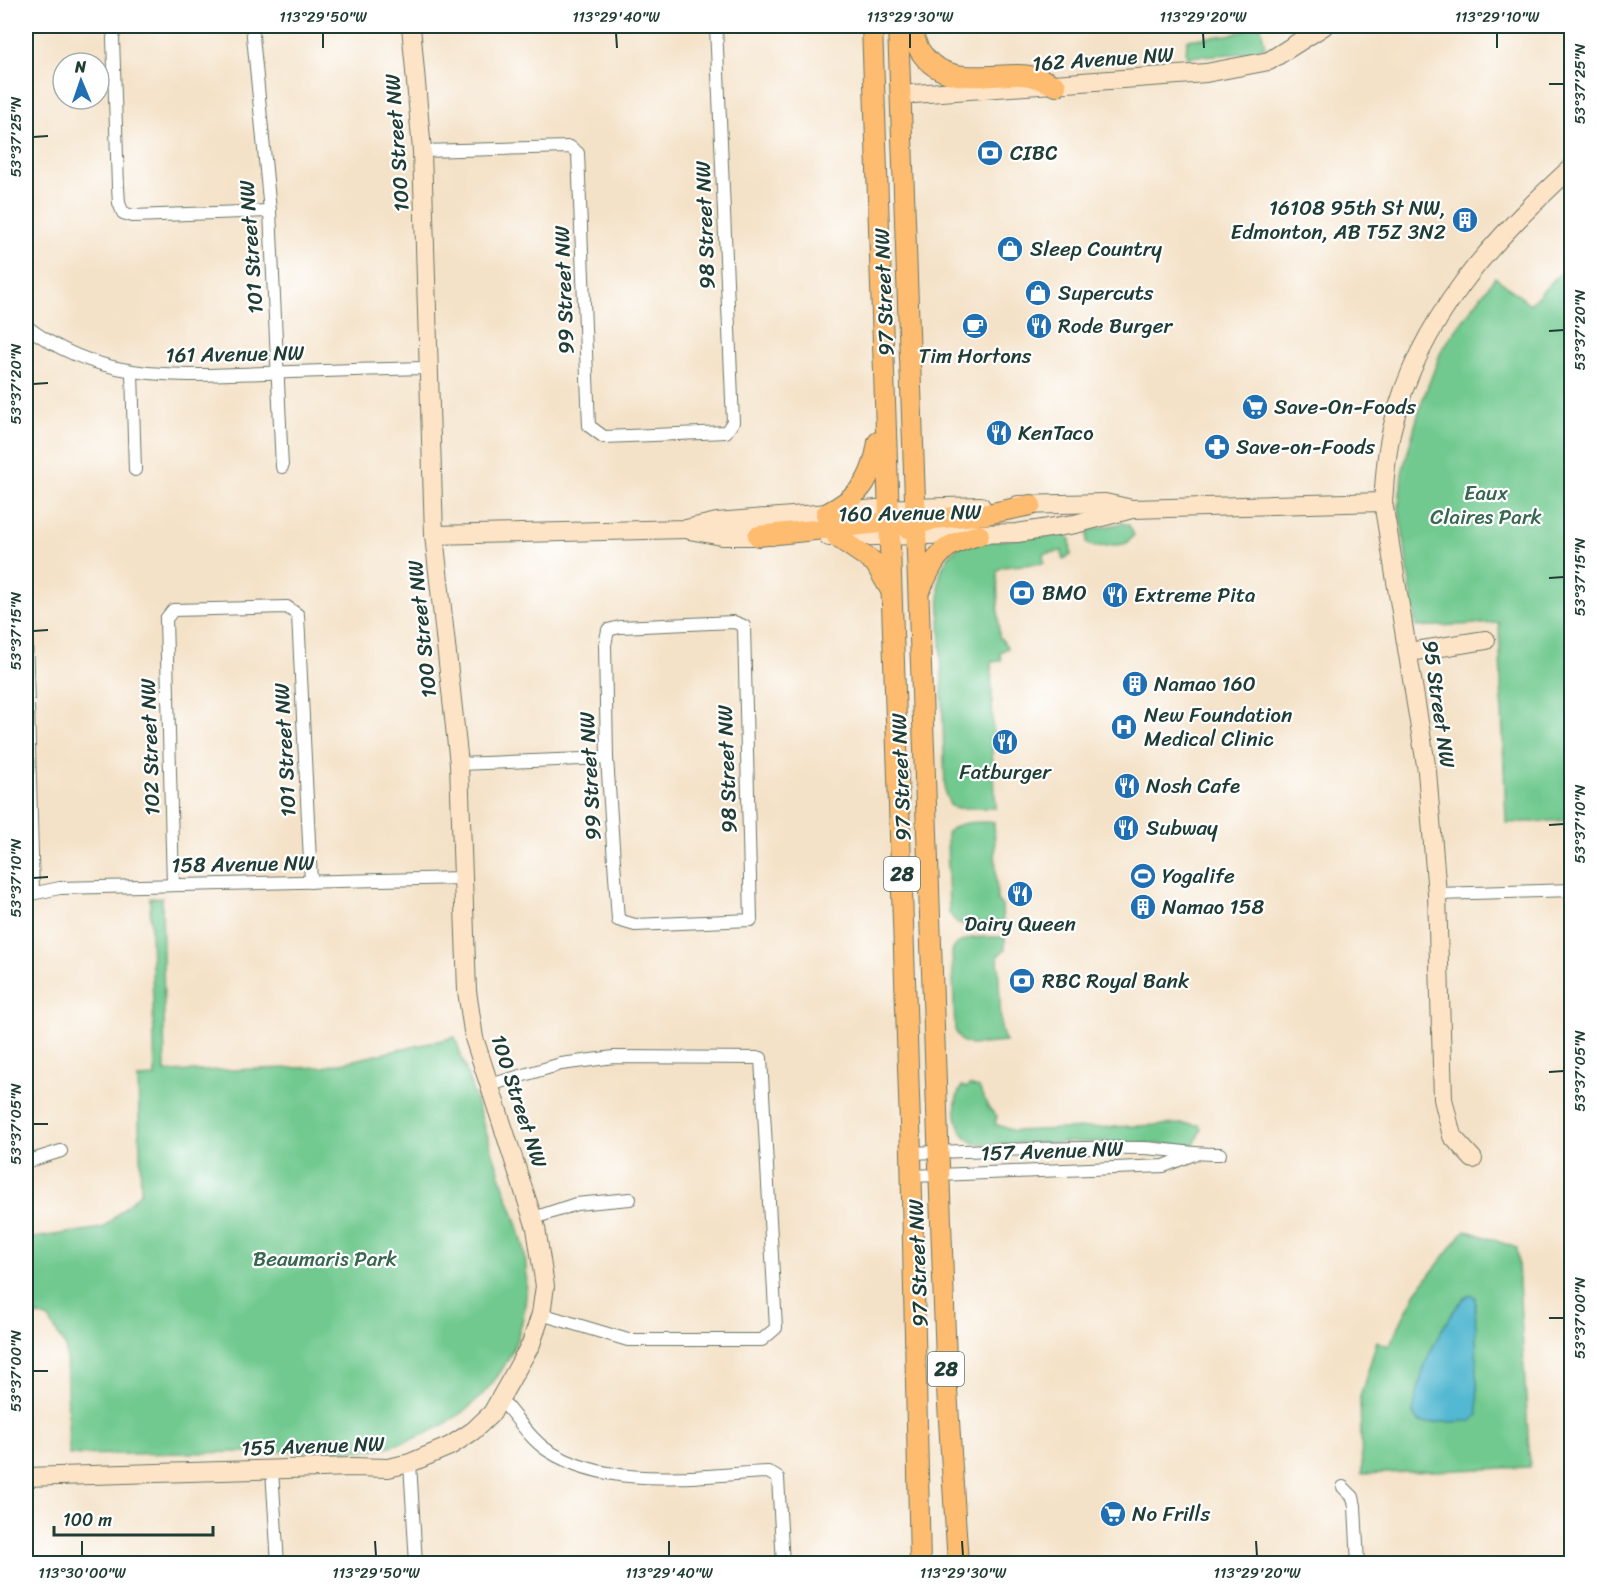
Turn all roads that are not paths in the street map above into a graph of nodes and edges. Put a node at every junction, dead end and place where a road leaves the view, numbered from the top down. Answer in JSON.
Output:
{"nodes":[{"id":1,"x":116,"y":26,"type":"edge"},
{"id":2,"x":252,"y":26,"type":"edge"},
{"id":3,"x":411,"y":26,"type":"edge"},
{"id":4,"x":716,"y":26,"type":"edge"},
{"id":5,"x":872,"y":26,"type":"edge"},
{"id":6,"x":898,"y":26,"type":"edge"},
{"id":7,"x":909,"y":26,"type":"edge"},
{"id":8,"x":1324,"y":26,"type":"edge"},
{"id":9,"x":1056,"y":86,"type":"junction"},
{"id":10,"x":900,"y":95,"type":"junction"},
{"id":11,"x":874,"y":96,"type":"junction"},
{"id":12,"x":422,"y":151,"type":"junction"},
{"id":13,"x":1572,"y":167,"type":"edge"},
{"id":14,"x":270,"y":211,"type":"junction"},
{"id":15,"x":26,"y":326,"type":"edge"},
{"id":16,"x":429,"y":368,"type":"junction"},
{"id":17,"x":132,"y":373,"type":"junction"},
{"id":18,"x":278,"y":373,"type":"junction"},
{"id":19,"x":884,"y":392,"type":"junction"},
{"id":20,"x":589,"y":426,"type":"joint"},
{"id":21,"x":282,"y":467,"type":"dead end"},
{"id":22,"x":135,"y":470,"type":"dead end"},
{"id":23,"x":1383,"y":502,"type":"junction"},
{"id":24,"x":1031,"y":505,"type":"joint"},
{"id":25,"x":1132,"y":509,"type":"junction"},
{"id":26,"x":826,"y":514,"type":"junction"},
{"id":27,"x":890,"y":522,"type":"junction"},
{"id":28,"x":917,"y":522,"type":"junction"},
{"id":29,"x":686,"y":529,"type":"junction"},
{"id":30,"x":434,"y":535,"type":"junction"},
{"id":31,"x":979,"y":535,"type":"junction"},
{"id":32,"x":758,"y":536,"type":"junction"},
{"id":33,"x":837,"y":537,"type":"junction"},
{"id":34,"x":919,"y":593,"type":"junction"},
{"id":35,"x":892,"y":595,"type":"junction"},
{"id":36,"x":173,"y":610,"type":"joint"},
{"id":37,"x":608,"y":630,"type":"joint"},
{"id":38,"x":26,"y":633,"type":"edge"},
{"id":39,"x":1486,"y":640,"type":"dead end"},
{"id":40,"x":1409,"y":652,"type":"junction"},
{"id":41,"x":27,"y":753,"type":"edge"},
{"id":42,"x":608,"y":758,"type":"junction"},
{"id":43,"x":459,"y":764,"type":"junction"},
{"id":44,"x":462,"y":878,"type":"junction"},
{"id":45,"x":311,"y":882,"type":"junction"},
{"id":46,"x":173,"y":885,"type":"junction"},
{"id":47,"x":1572,"y":890,"type":"edge"},
{"id":48,"x":29,"y":894,"type":"edge"},
{"id":49,"x":1437,"y":894,"type":"junction"},
{"id":50,"x":618,"y":920,"type":"joint"},
{"id":51,"x":490,"y":1085,"type":"junction"},
{"id":52,"x":61,"y":1151,"type":"dead end"},
{"id":53,"x":939,"y":1152,"type":"junction"},
{"id":54,"x":911,"y":1154,"type":"junction"},
{"id":55,"x":1220,"y":1154,"type":"dead end"},
{"id":56,"x":1192,"y":1155,"type":"junction"},
{"id":57,"x":1473,"y":1159,"type":"dead end"},
{"id":58,"x":26,"y":1162,"type":"edge"},
{"id":59,"x":939,"y":1175,"type":"junction"},
{"id":60,"x":912,"y":1176,"type":"junction"},
{"id":61,"x":630,"y":1199,"type":"dead end"},
{"id":62,"x":534,"y":1218,"type":"junction"},
{"id":63,"x":541,"y":1314,"type":"junction"},
{"id":64,"x":501,"y":1400,"type":"junction"},
{"id":65,"x":410,"y":1463,"type":"junction"},
{"id":66,"x":273,"y":1470,"type":"junction"},
{"id":67,"x":26,"y":1477,"type":"edge"},
{"id":68,"x":1343,"y":1487,"type":"dead end"},
{"id":69,"x":278,"y":1563,"type":"edge"},
{"id":70,"x":416,"y":1563,"type":"edge"},
{"id":71,"x":783,"y":1563,"type":"edge"},
{"id":72,"x":921,"y":1563,"type":"edge"},
{"id":73,"x":958,"y":1563,"type":"edge"},
{"id":74,"x":1358,"y":1563,"type":"edge"}],
"edges":[{"from":1,"to":14,"type":"street"},
{"from":2,"to":14,"type":"street","name":"101 Street NW"},
{"from":3,"to":12,"type":"street","name":"100 Street NW"},
{"from":4,"to":20,"type":"street","name":"98 Street NW"},
{"from":5,"to":11,"type":"main road","name":"97 Street NW"},
{"from":6,"to":10,"type":"main road","name":"97 Street NW"},
{"from":7,"to":9,"type":"main road"},
{"from":8,"to":9,"type":"street","name":"162 Avenue NW"},
{"from":9,"to":10,"type":"street","name":"162 Avenue NW"},
{"from":10,"to":11,"type":"street","name":"162 Avenue NW"},
{"from":10,"to":28,"type":"main road","name":"97 Street NW"},
{"from":11,"to":19,"type":"main road","name":"97 Street NW"},
{"from":12,"to":16,"type":"street","name":"100 Street NW"},
{"from":12,"to":20,"type":"street","name":"99 Street NW"},
{"from":13,"to":23,"type":"street","name":"95 Street NW"},
{"from":14,"to":18,"type":"street","name":"101 Street NW"},
{"from":15,"to":17,"type":"street","name":"161 Avenue NW"},
{"from":16,"to":18,"type":"street","name":"161 Avenue NW"},
{"from":16,"to":30,"type":"street","name":"100 Street NW"},
{"from":17,"to":18,"type":"street","name":"161 Avenue NW"},
{"from":17,"to":22,"type":"street"},
{"from":18,"to":21,"type":"street","name":"101 Street NW"},
{"from":19,"to":26,"type":"main road"},
{"from":19,"to":27,"type":"main road","name":"97 Street NW"},
{"from":23,"to":25,"type":"street","name":"160 Avenue NW"},
{"from":23,"to":40,"type":"street","name":"95 Street NW"},
{"from":24,"to":25,"type":"street","name":"160 Avenue NW"},
{"from":24,"to":28,"type":"main road"},
{"from":25,"to":31,"type":"street","name":"160 Avenue NW"},
{"from":26,"to":27,"type":"street","name":"160 Avenue NW"},
{"from":26,"to":29,"type":"street","name":"160 Avenue NW"},
{"from":27,"to":28,"type":"street","name":"160 Avenue NW"},
{"from":27,"to":28,"type":"main road"},
{"from":27,"to":32,"type":"main road"},
{"from":27,"to":33,"type":"street","name":"160 Avenue NW"},
{"from":27,"to":35,"type":"main road","name":"97 Street NW"},
{"from":28,"to":31,"type":"street","name":"160 Avenue NW"},
{"from":28,"to":34,"type":"main road","name":"97 Street NW"},
{"from":29,"to":30,"type":"street","name":"160 Avenue NW"},
{"from":29,"to":32,"type":"street","name":"160 Avenue NW"},
{"from":30,"to":43,"type":"street","name":"100 Street NW"},
{"from":31,"to":34,"type":"main road"},
{"from":32,"to":33,"type":"street","name":"160 Avenue NW"},
{"from":33,"to":35,"type":"main road"},
{"from":34,"to":53,"type":"main road","name":"97 Street NW"},
{"from":35,"to":54,"type":"main road","name":"97 Street NW","number":"28"},
{"from":36,"to":45,"type":"street","name":"101 Street NW"},
{"from":36,"to":46,"type":"street","name":"102 Street NW"},
{"from":37,"to":42,"type":"street","name":"99 Street NW"},
{"from":37,"to":50,"type":"street","name":"98 Street NW"},
{"from":38,"to":41,"type":"street"},
{"from":39,"to":40,"type":"street"},
{"from":40,"to":49,"type":"street","name":"95 Street NW"},
{"from":41,"to":48,"type":"street"},
{"from":42,"to":43,"type":"street"},
{"from":42,"to":50,"type":"street","name":"99 Street NW"},
{"from":43,"to":44,"type":"street","name":"100 Street NW"},
{"from":44,"to":45,"type":"street","name":"158 Avenue NW"},
{"from":44,"to":51,"type":"street","name":"100 Street NW"},
{"from":45,"to":46,"type":"street","name":"158 Avenue NW"},
{"from":46,"to":48,"type":"street","name":"158 Avenue NW"},
{"from":47,"to":49,"type":"street"},
{"from":49,"to":57,"type":"street","name":"95 Street NW"},
{"from":51,"to":62,"type":"street","name":"100 Street NW"},
{"from":51,"to":63,"type":"street"},
{"from":52,"to":58,"type":"street"},
{"from":53,"to":54,"type":"street","name":"157 Avenue NW"},
{"from":53,"to":56,"type":"street","name":"157 Avenue NW"},
{"from":53,"to":59,"type":"main road","name":"97 Street NW"},
{"from":54,"to":60,"type":"main road","name":"97 Street NW"},
{"from":55,"to":56,"type":"street","name":"157 Avenue NW"},
{"from":56,"to":59,"type":"street","name":"157 Avenue NW"},
{"from":59,"to":60,"type":"street","name":"157 Avenue NW"},
{"from":59,"to":73,"type":"main road","name":"97 Street NW","number":"28"},
{"from":60,"to":72,"type":"main road","name":"97 Street NW","number":"28"},
{"from":61,"to":62,"type":"street"},
{"from":62,"to":63,"type":"street","name":"100 Street NW"},
{"from":63,"to":64,"type":"street","name":"100 Street NW"},
{"from":64,"to":65,"type":"street","name":"155 Avenue NW"},
{"from":64,"to":71,"type":"street"},
{"from":65,"to":66,"type":"street","name":"155 Avenue NW"},
{"from":65,"to":70,"type":"street"},
{"from":66,"to":67,"type":"street","name":"155 Avenue NW"},
{"from":66,"to":69,"type":"street"},
{"from":68,"to":74,"type":"street"}]}
